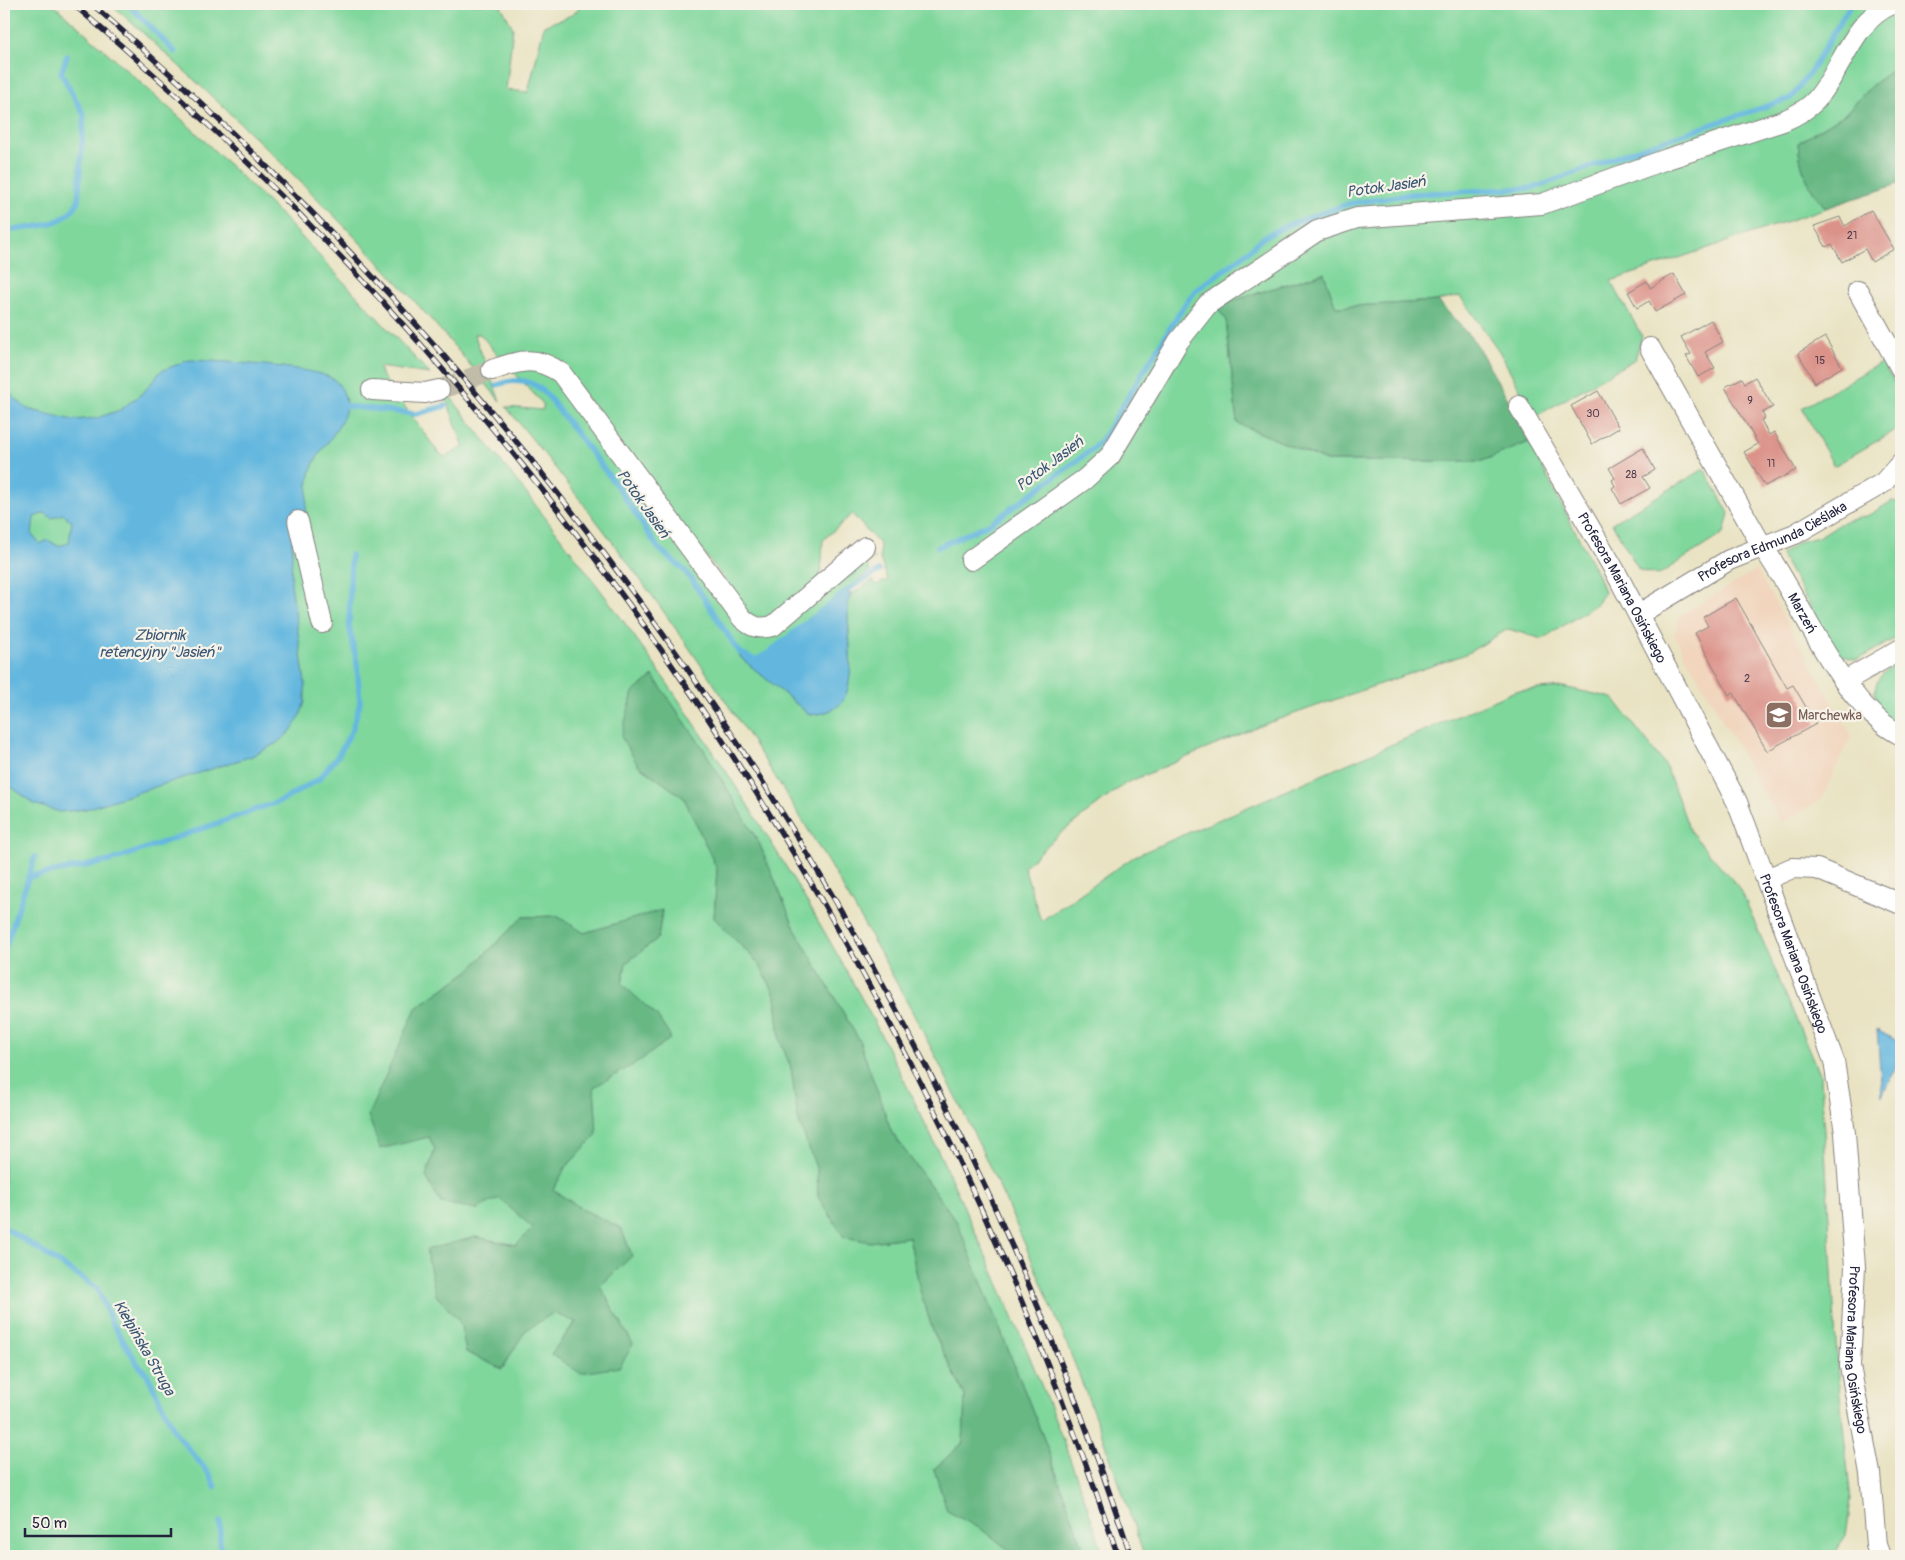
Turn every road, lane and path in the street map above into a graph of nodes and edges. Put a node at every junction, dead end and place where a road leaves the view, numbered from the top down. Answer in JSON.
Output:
{"nodes":[{"id":1,"x":1892,"y":4,"type":"edge"},
{"id":2,"x":1858,"y":291,"type":"dead end"},
{"id":3,"x":1650,"y":348,"type":"dead end"},
{"id":4,"x":1901,"y":369,"type":"edge"},
{"id":5,"x":492,"y":370,"type":"tunnel mouth"},
{"id":6,"x":372,"y":390,"type":"dead end"},
{"id":7,"x":438,"y":390,"type":"tunnel mouth"},
{"id":8,"x":1519,"y":406,"type":"dead end"},
{"id":9,"x":1901,"y":463,"type":"edge"},
{"id":10,"x":298,"y":521,"type":"dead end"},
{"id":11,"x":1762,"y":546,"type":"junction"},
{"id":12,"x":865,"y":547,"type":"dead end"},
{"id":13,"x":971,"y":560,"type":"dead end"},
{"id":14,"x":1639,"y":614,"type":"junction"},
{"id":15,"x":322,"y":623,"type":"dead end"},
{"id":16,"x":1901,"y":649,"type":"edge"},
{"id":17,"x":1845,"y":681,"type":"junction"},
{"id":18,"x":1901,"y":735,"type":"edge"},
{"id":19,"x":1766,"y":879,"type":"junction"},
{"id":20,"x":1901,"y":904,"type":"edge"},
{"id":21,"x":1880,"y":1556,"type":"edge"}],
"edges":[{"from":1,"to":13,"type":"street"},
{"from":2,"to":4,"type":"street"},
{"from":3,"to":11,"type":"street","name":"Marzeń"},
{"from":5,"to":12,"type":"street"},
{"from":6,"to":7,"type":"street"},
{"from":8,"to":14,"type":"street","name":"Profesora Mariana Osińskiego"},
{"from":9,"to":11,"type":"street","name":"Profesora Edmunda Cieślaka"},
{"from":10,"to":15,"type":"street"},
{"from":11,"to":14,"type":"street","name":"Profesora Edmunda Cieślaka"},
{"from":11,"to":17,"type":"street","name":"Marzeń"},
{"from":14,"to":19,"type":"street","name":"Profesora Mariana Osińskiego"},
{"from":16,"to":17,"type":"street"},
{"from":17,"to":18,"type":"street","name":"Marzeń"},
{"from":19,"to":20,"type":"street"},
{"from":19,"to":21,"type":"street","name":"Profesora Mariana Osińskiego"}]}
